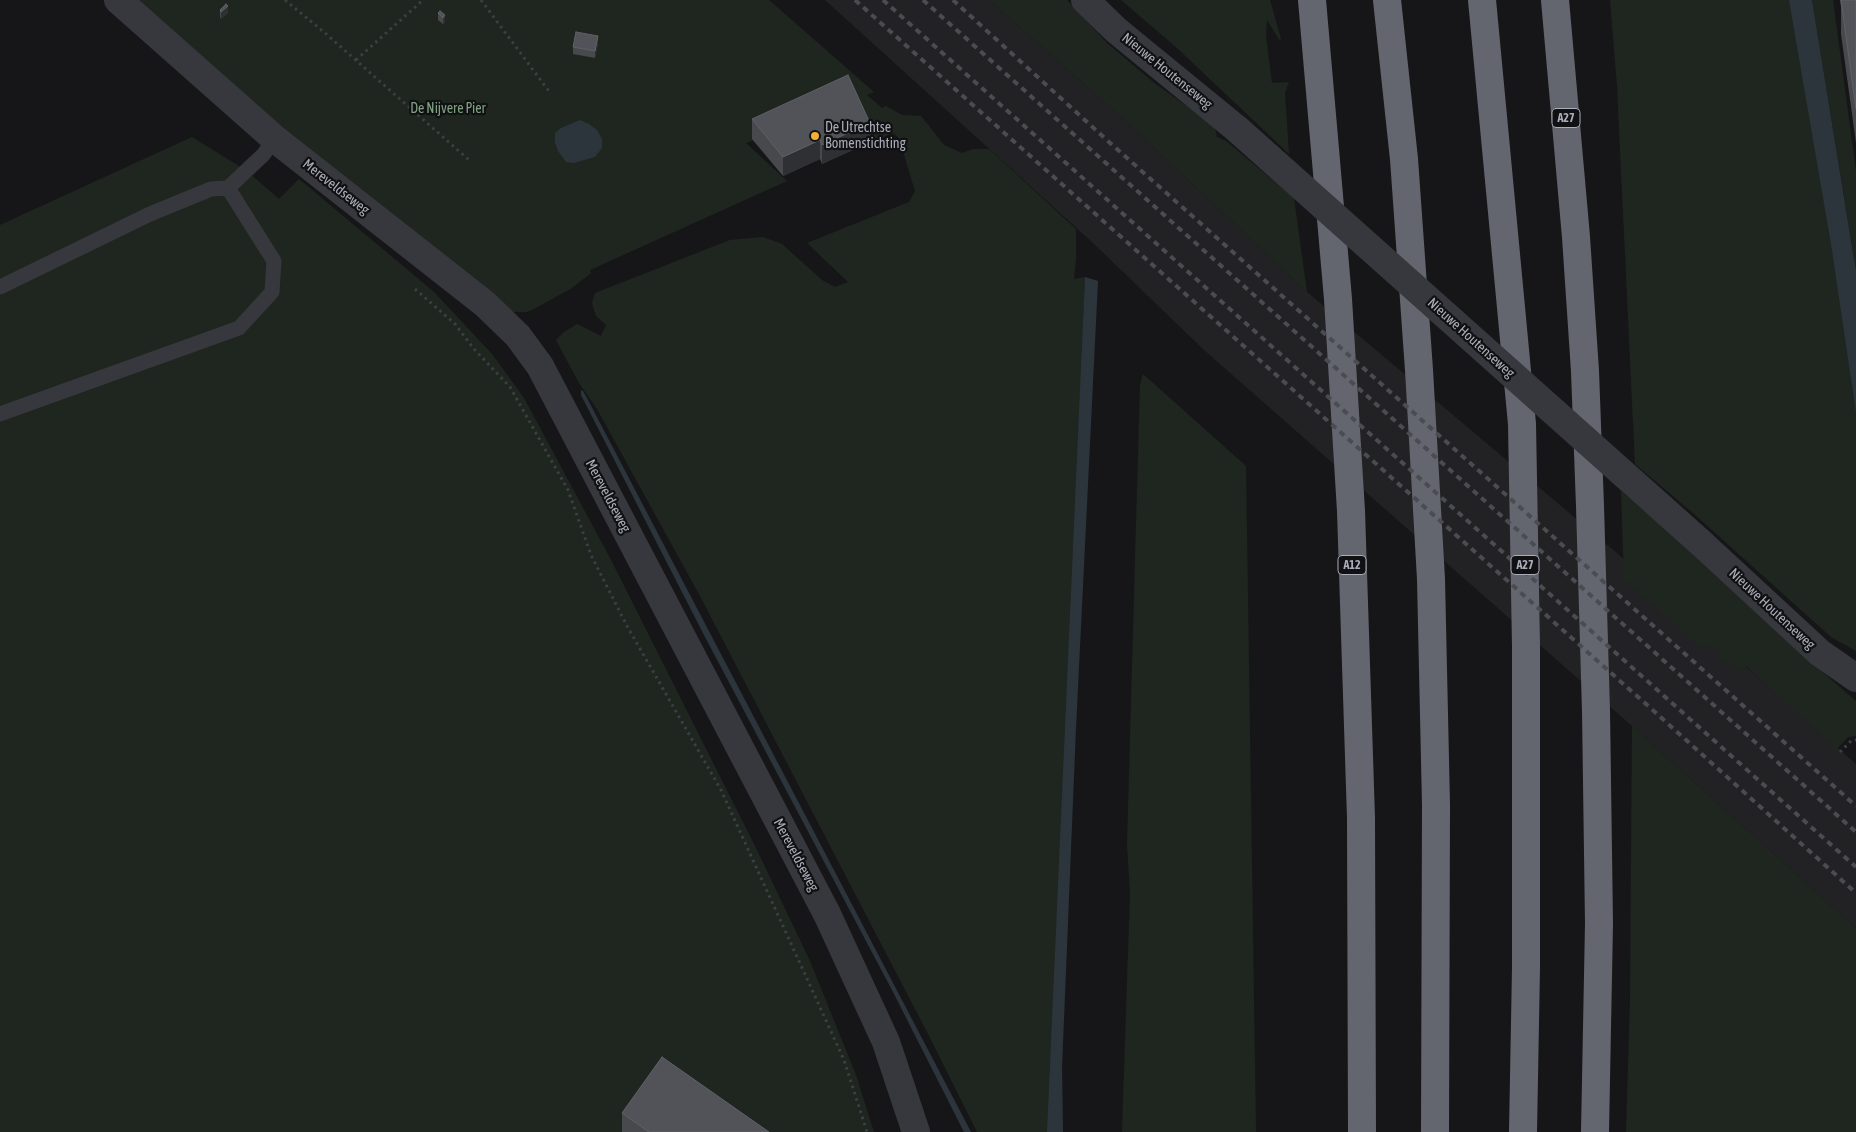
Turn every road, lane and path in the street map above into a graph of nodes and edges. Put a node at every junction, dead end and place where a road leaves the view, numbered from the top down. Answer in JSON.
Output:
{"nodes":[{"id":1,"x":118,"y":0,"type":"edge"},
{"id":2,"x":285,"y":0,"type":"edge"},
{"id":3,"x":423,"y":0,"type":"edge"},
{"id":4,"x":481,"y":0,"type":"edge"},
{"id":5,"x":1084,"y":0,"type":"edge"},
{"id":6,"x":1312,"y":0,"type":"edge"},
{"id":7,"x":1386,"y":0,"type":"edge"},
{"id":8,"x":1482,"y":0,"type":"edge"},
{"id":9,"x":1555,"y":0,"type":"edge"},
{"id":10,"x":356,"y":60,"type":"junction"},
{"id":11,"x":551,"y":94,"type":"dead end"},
{"id":12,"x":275,"y":139,"type":"junction"},
{"id":13,"x":469,"y":160,"type":"dead end"},
{"id":14,"x":228,"y":188,"type":"junction"},
{"id":15,"x":411,"y":285,"type":"dead end"},
{"id":16,"x":0,"y":287,"type":"edge"},
{"id":17,"x":0,"y":414,"type":"edge"},
{"id":18,"x":1856,"y":678,"type":"edge"},
{"id":19,"x":1856,"y":740,"type":"edge"},
{"id":20,"x":1840,"y":752,"type":"dead end"},
{"id":21,"x":867,"y":1132,"type":"edge"},
{"id":22,"x":916,"y":1132,"type":"edge"},
{"id":23,"x":1362,"y":1132,"type":"edge"},
{"id":24,"x":1435,"y":1132,"type":"edge"},
{"id":25,"x":1523,"y":1132,"type":"edge"},
{"id":26,"x":1595,"y":1132,"type":"edge"}],
"edges":[{"from":1,"to":12,"type":"street","name":"Mereveldseweg"},
{"from":2,"to":10,"type":"path"},
{"from":3,"to":10,"type":"path"},
{"from":4,"to":11,"type":"path"},
{"from":5,"to":18,"type":"street","name":"Nieuwe Houtenseweg","bridge":true},
{"from":6,"to":23,"type":"highway","number":"A12"},
{"from":7,"to":24,"type":"highway"},
{"from":8,"to":25,"type":"highway","number":"A27"},
{"from":9,"to":26,"type":"highway","number":"A27"},
{"from":10,"to":13,"type":"path"},
{"from":12,"to":14,"type":"lane"},
{"from":12,"to":22,"type":"street","name":"Mereveldseweg"},
{"from":14,"to":16,"type":"lane"},
{"from":14,"to":17,"type":"lane"},
{"from":15,"to":21,"type":"path"},
{"from":19,"to":20,"type":"path"}]}
